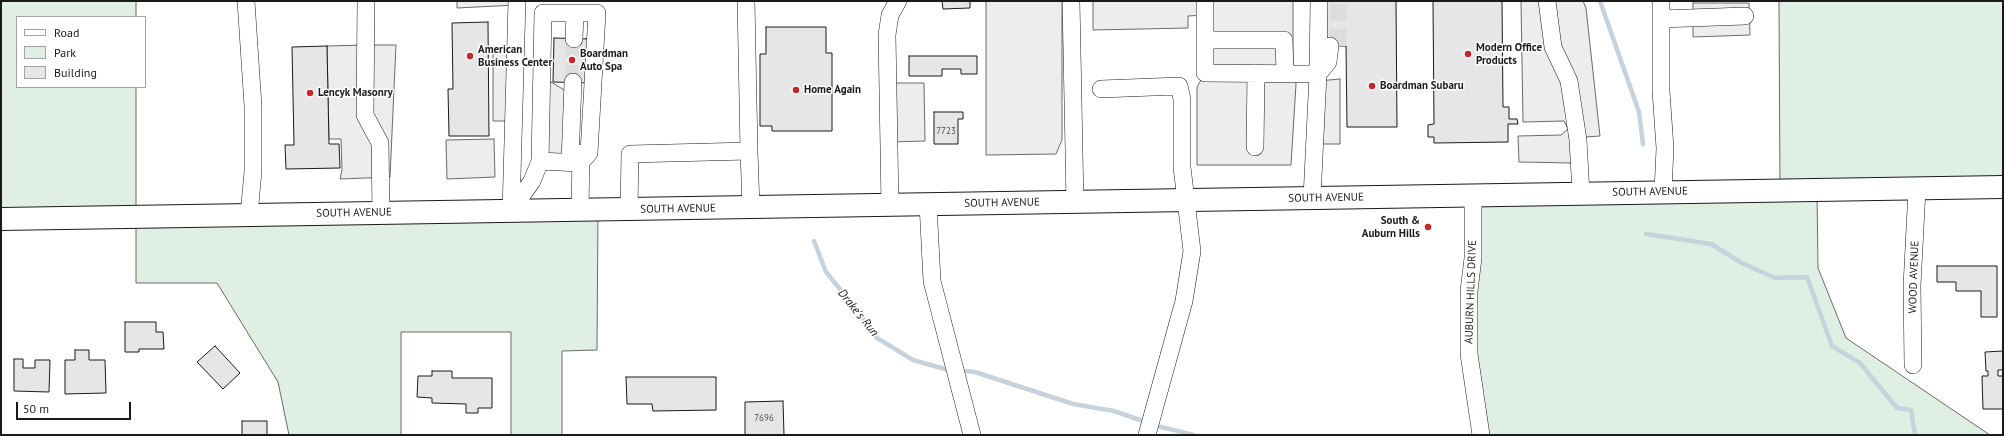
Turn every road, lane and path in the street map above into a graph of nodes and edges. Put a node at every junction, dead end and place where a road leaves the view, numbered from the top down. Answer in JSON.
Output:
{"nodes":[{"id":1,"x":246,"y":1,"type":"edge"},
{"id":2,"x":366,"y":1,"type":"edge"},
{"id":3,"x":517,"y":1,"type":"edge"},
{"id":4,"x":746,"y":1,"type":"edge"},
{"id":5,"x":898,"y":1,"type":"edge"},
{"id":6,"x":1071,"y":1,"type":"edge"},
{"id":7,"x":1205,"y":1,"type":"edge"},
{"id":8,"x":1319,"y":1,"type":"edge"},
{"id":9,"x":1547,"y":1,"type":"edge"},
{"id":10,"x":1661,"y":1,"type":"edge"},
{"id":11,"x":580,"y":13,"type":"junction"},
{"id":12,"x":1746,"y":16,"type":"dead end"},
{"id":13,"x":1661,"y":19,"type":"junction"},
{"id":14,"x":580,"y":39,"type":"tunnel mouth"},
{"id":15,"x":1205,"y":40,"type":"junction"},
{"id":16,"x":1334,"y":46,"type":"tunnel mouth"},
{"id":17,"x":1256,"y":73,"type":"junction"},
{"id":18,"x":1285,"y":74,"type":"junction"},
{"id":19,"x":1318,"y":77,"type":"junction"},
{"id":20,"x":578,"y":82,"type":"tunnel mouth"},
{"id":21,"x":1101,"y":89,"type":"dead end"},
{"id":22,"x":1255,"y":147,"type":"dead end"},
{"id":23,"x":749,"y":151,"type":"junction"},
{"id":24,"x":540,"y":161,"type":"junction"},
{"id":25,"x":575,"y":163,"type":"junction"},
{"id":26,"x":2003,"y":187,"type":"edge"},
{"id":27,"x":1917,"y":189,"type":"junction"},
{"id":28,"x":1663,"y":192,"type":"junction"},
{"id":29,"x":1581,"y":194,"type":"junction"},
{"id":30,"x":1472,"y":195,"type":"junction"},
{"id":31,"x":1312,"y":198,"type":"junction"},
{"id":32,"x":1188,"y":200,"type":"junction"},
{"id":33,"x":1075,"y":202,"type":"junction"},
{"id":34,"x":928,"y":204,"type":"junction"},
{"id":35,"x":890,"y":205,"type":"junction"},
{"id":36,"x":751,"y":208,"type":"junction"},
{"id":37,"x":580,"y":210,"type":"junction"},
{"id":38,"x":629,"y":210,"type":"junction"},
{"id":39,"x":511,"y":212,"type":"junction"},
{"id":40,"x":381,"y":213,"type":"junction"},
{"id":41,"x":249,"y":215,"type":"junction"},
{"id":42,"x":1,"y":219,"type":"edge"},
{"id":43,"x":1913,"y":365,"type":"dead end"},
{"id":44,"x":972,"y":435,"type":"edge"},
{"id":45,"x":1147,"y":435,"type":"edge"},
{"id":46,"x":1481,"y":435,"type":"edge"}],
"edges":[{"from":1,"to":41,"type":"street"},
{"from":2,"to":40,"type":"street"},
{"from":3,"to":39,"type":"street"},
{"from":4,"to":23,"type":"street"},
{"from":5,"to":35,"type":"street"},
{"from":6,"to":33,"type":"street"},
{"from":7,"to":15,"type":"street"},
{"from":8,"to":19,"type":"street"},
{"from":9,"to":29,"type":"street"},
{"from":10,"to":13,"type":"street"},
{"from":11,"to":14,"type":"street"},
{"from":11,"to":24,"type":"street"},
{"from":11,"to":25,"type":"street"},
{"from":12,"to":13,"type":"street"},
{"from":13,"to":28,"type":"street"},
{"from":15,"to":17,"type":"street"},
{"from":15,"to":18,"type":"street"},
{"from":16,"to":19,"type":"street"},
{"from":17,"to":18,"type":"street"},
{"from":17,"to":22,"type":"street"},
{"from":18,"to":19,"type":"street"},
{"from":19,"to":31,"type":"street"},
{"from":20,"to":25,"type":"street"},
{"from":21,"to":32,"type":"street"},
{"from":23,"to":36,"type":"street"},
{"from":23,"to":38,"type":"street"},
{"from":24,"to":25,"type":"street"},
{"from":24,"to":39,"type":"street"},
{"from":25,"to":37,"type":"street"},
{"from":26,"to":27,"type":"main road","name":"SOUTH AVENUE"},
{"from":27,"to":28,"type":"main road","name":"SOUTH AVENUE"},
{"from":27,"to":43,"type":"street","name":"WOOD AVENUE"},
{"from":28,"to":29,"type":"main road","name":"SOUTH AVENUE"},
{"from":29,"to":30,"type":"main road","name":"SOUTH AVENUE"},
{"from":30,"to":31,"type":"main road","name":"SOUTH AVENUE"},
{"from":30,"to":46,"type":"street","name":"AUBURN HILLS DRIVE"},
{"from":31,"to":32,"type":"main road","name":"SOUTH AVENUE"},
{"from":32,"to":33,"type":"main road","name":"SOUTH AVENUE"},
{"from":32,"to":45,"type":"street"},
{"from":33,"to":34,"type":"main road","name":"SOUTH AVENUE"},
{"from":34,"to":35,"type":"main road","name":"SOUTH AVENUE"},
{"from":34,"to":44,"type":"street"},
{"from":35,"to":36,"type":"main road","name":"SOUTH AVENUE"},
{"from":36,"to":38,"type":"main road","name":"SOUTH AVENUE"},
{"from":37,"to":38,"type":"main road","name":"SOUTH AVENUE"},
{"from":37,"to":39,"type":"main road","name":"SOUTH AVENUE"},
{"from":39,"to":40,"type":"main road","name":"SOUTH AVENUE"},
{"from":40,"to":41,"type":"main road","name":"SOUTH AVENUE"},
{"from":41,"to":42,"type":"main road","name":"SOUTH AVENUE"}]}
